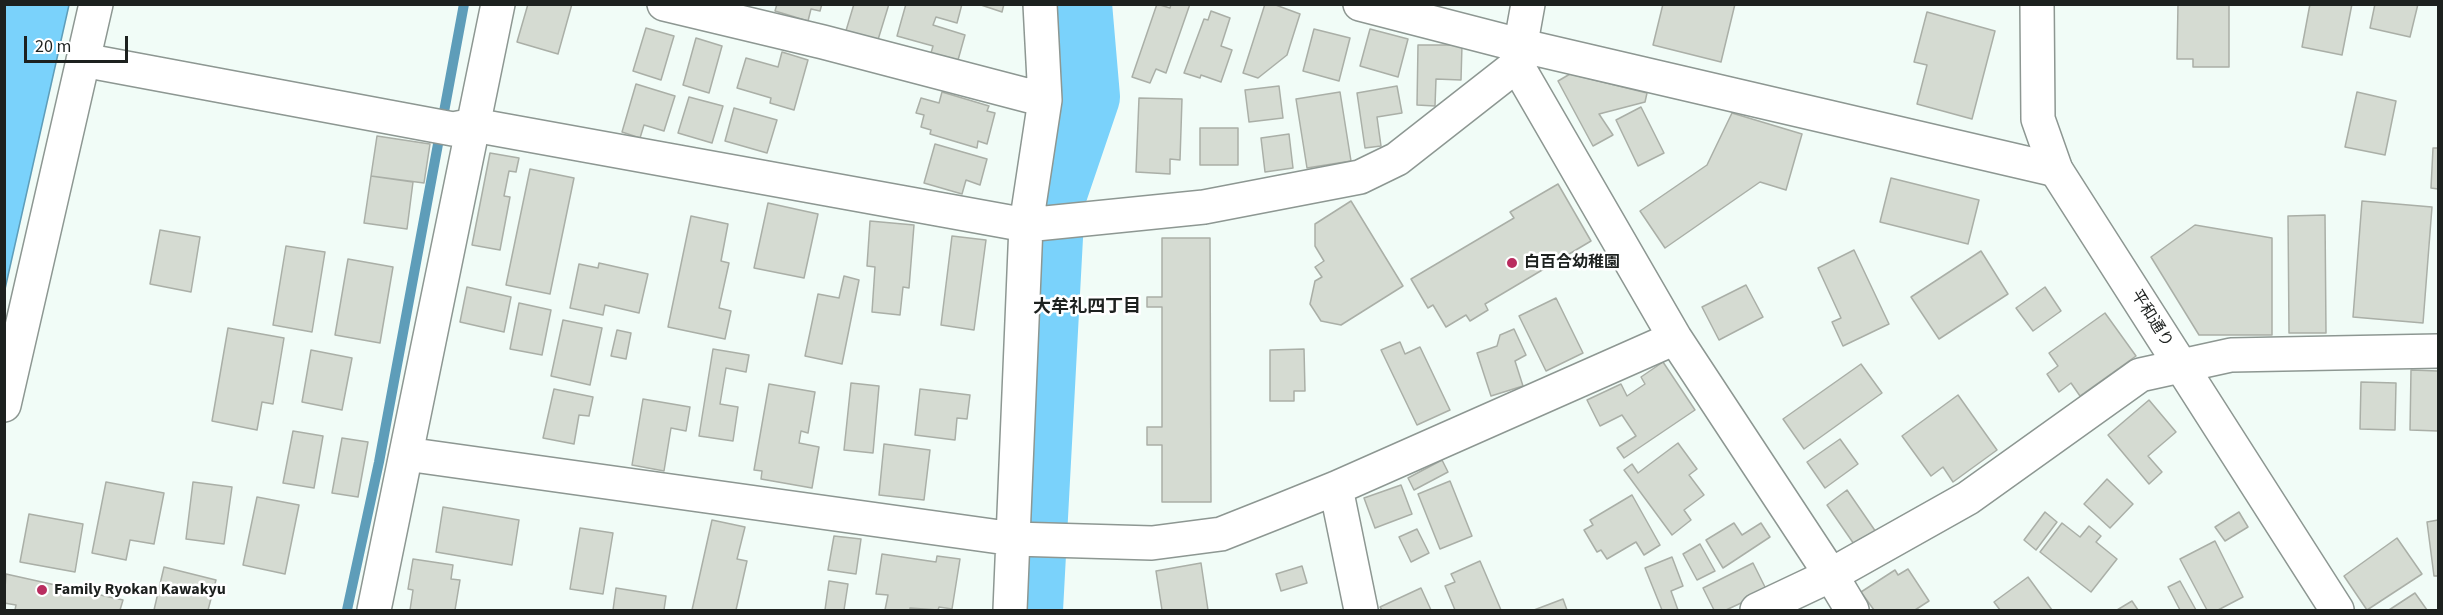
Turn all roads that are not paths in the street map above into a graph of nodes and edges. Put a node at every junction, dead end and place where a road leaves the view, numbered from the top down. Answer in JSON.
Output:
{"nodes":[{"id":1,"x":96,"y":4,"type":"edge"},
{"id":2,"x":498,"y":4,"type":"edge"},
{"id":3,"x":664,"y":4,"type":"edge"},
{"id":4,"x":1040,"y":4,"type":"edge"},
{"id":5,"x":1360,"y":4,"type":"edge"},
{"id":6,"x":1528,"y":4,"type":"edge"},
{"id":7,"x":2037,"y":4,"type":"edge"},
{"id":8,"x":1518,"y":55,"type":"junction"},
{"id":9,"x":83,"y":60,"type":"junction"},
{"id":10,"x":1045,"y":100,"type":"junction"},
{"id":11,"x":453,"y":126,"type":"junction"},
{"id":12,"x":2056,"y":170,"type":"junction"},
{"id":13,"x":1044,"y":223,"type":"junction"},
{"id":14,"x":1675,"y":338,"type":"junction"},
{"id":15,"x":2439,"y":351,"type":"edge"},
{"id":16,"x":2182,"y":368,"type":"junction"},
{"id":17,"x":4,"y":405,"type":"edge"},
{"id":18,"x":406,"y":454,"type":"junction"},
{"id":19,"x":1336,"y":488,"type":"junction"},
{"id":20,"x":1028,"y":539,"type":"junction"},
{"id":21,"x":1831,"y":575,"type":"junction"},
{"id":22,"x":374,"y":610,"type":"edge"},
{"id":23,"x":1010,"y":610,"type":"edge"},
{"id":24,"x":1361,"y":610,"type":"edge"},
{"id":25,"x":1757,"y":610,"type":"edge"},
{"id":26,"x":1852,"y":610,"type":"edge"},
{"id":27,"x":2337,"y":610,"type":"edge"}],
"edges":[{"from":1,"to":9,"type":"street"},
{"from":2,"to":11,"type":"street"},
{"from":3,"to":10,"type":"street"},
{"from":4,"to":10,"type":"street"},
{"from":5,"to":8,"type":"street"},
{"from":6,"to":8,"type":"street"},
{"from":7,"to":12,"type":"street","name":"平和通り"},
{"from":8,"to":12,"type":"street"},
{"from":8,"to":13,"type":"street"},
{"from":8,"to":14,"type":"street"},
{"from":9,"to":11,"type":"street"},
{"from":9,"to":17,"type":"street"},
{"from":10,"to":13,"type":"street"},
{"from":11,"to":13,"type":"street"},
{"from":11,"to":18,"type":"street"},
{"from":12,"to":16,"type":"street","name":"平和通り"},
{"from":13,"to":20,"type":"street"},
{"from":14,"to":19,"type":"street"},
{"from":14,"to":21,"type":"street"},
{"from":15,"to":16,"type":"street"},
{"from":16,"to":21,"type":"street"},
{"from":16,"to":27,"type":"street","name":"平和通り"},
{"from":18,"to":20,"type":"street"},
{"from":18,"to":22,"type":"street"},
{"from":19,"to":20,"type":"street"},
{"from":19,"to":24,"type":"street"},
{"from":20,"to":23,"type":"street"},
{"from":21,"to":25,"type":"street"},
{"from":21,"to":26,"type":"street"}]}
